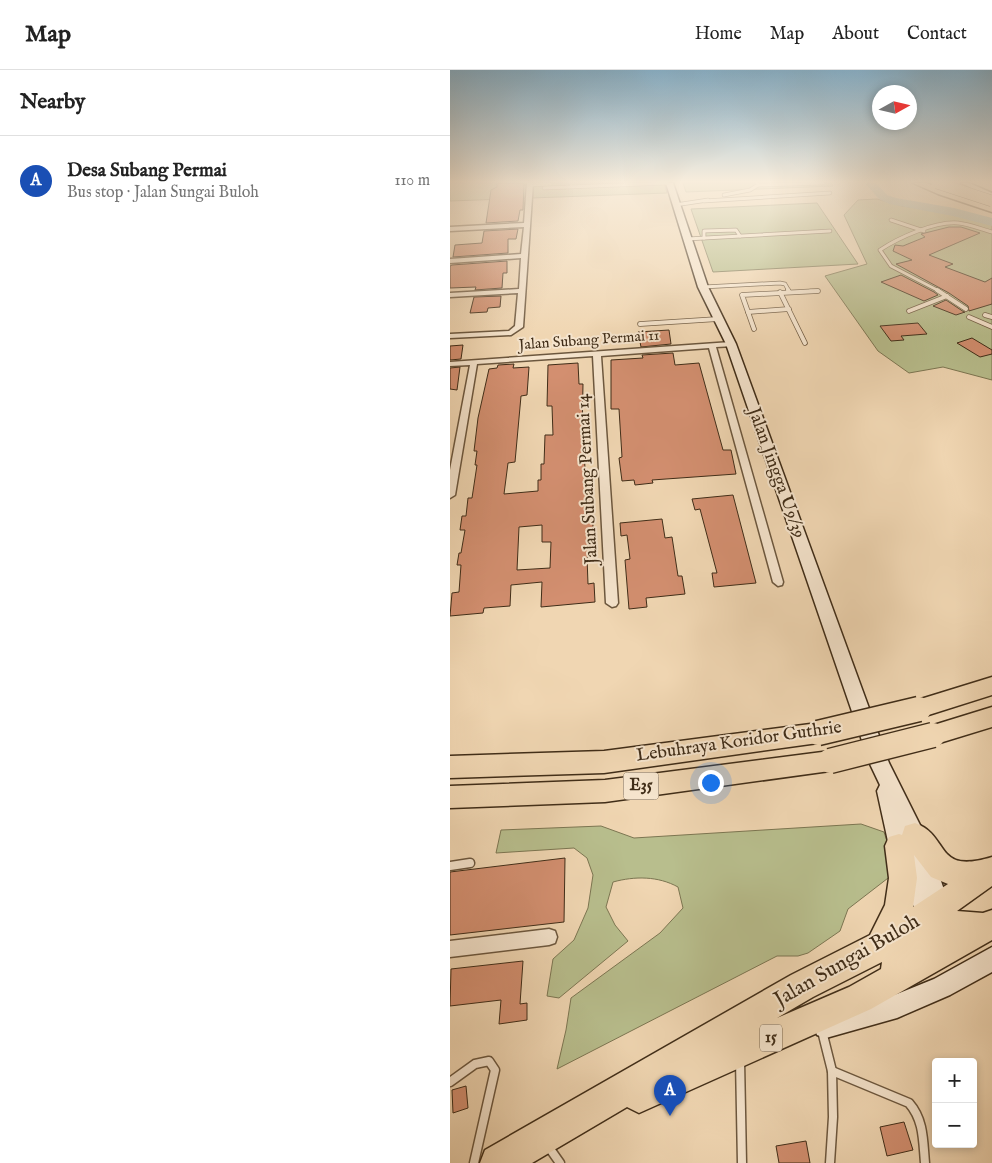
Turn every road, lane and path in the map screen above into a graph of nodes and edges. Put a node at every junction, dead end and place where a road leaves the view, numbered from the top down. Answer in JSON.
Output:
{"nodes":[{"id":1,"x":526,"y":234,"type":"edge"},
{"id":2,"x":685,"y":234,"type":"edge"},
{"id":3,"x":704,"y":234,"type":"edge"},
{"id":4,"x":776,"y":234,"type":"edge"},
{"id":5,"x":916,"y":234,"type":"edge"},
{"id":6,"x":740,"y":236,"type":"joint"},
{"id":7,"x":704,"y":238,"type":"junction"},
{"id":8,"x":687,"y":239,"type":"junction"},
{"id":9,"x":524,"y":256,"type":"junction"},
{"id":10,"x":450,"y":261,"type":"edge"},
{"id":11,"x":703,"y":287,"type":"junction"},
{"id":12,"x":521,"y":291,"type":"junction"},
{"id":13,"x":818,"y":291,"type":"dead end"},
{"id":14,"x":780,"y":292,"type":"junction"},
{"id":15,"x":789,"y":292,"type":"junction"},
{"id":16,"x":450,"y":295,"type":"edge"},
{"id":17,"x":947,"y":296,"type":"junction"},
{"id":18,"x":789,"y":309,"type":"junction"},
{"id":19,"x":966,"y":309,"type":"dead end"},
{"id":20,"x":909,"y":311,"type":"dead end"},
{"id":21,"x":748,"y":312,"type":"junction"},
{"id":22,"x":985,"y":315,"type":"dead end"},
{"id":23,"x":969,"y":317,"type":"dead end"},
{"id":24,"x":992,"y":317,"type":"edge"},
{"id":25,"x":718,"y":319,"type":"junction"},
{"id":26,"x":640,"y":324,"type":"dead end"},
{"id":27,"x":992,"y":327,"type":"edge"},
{"id":28,"x":754,"y":329,"type":"dead end"},
{"id":29,"x":450,"y":336,"type":"edge"},
{"id":30,"x":805,"y":343,"type":"dead end"},
{"id":31,"x":731,"y":344,"type":"junction"},
{"id":32,"x":712,"y":346,"type":"junction"},
{"id":33,"x":597,"y":354,"type":"junction"},
{"id":34,"x":474,"y":362,"type":"junction"},
{"id":35,"x":450,"y":364,"type":"edge"},
{"id":36,"x":450,"y":495,"type":"edge"},
{"id":37,"x":778,"y":582,"type":"dead end"},
{"id":38,"x":612,"y":603,"type":"dead end"},
{"id":39,"x":992,"y":686,"type":"edge"},
{"id":40,"x":992,"y":717,"type":"edge"},
{"id":41,"x":450,"y":767,"type":"edge"},
{"id":42,"x":450,"y":797,"type":"edge"},
{"id":43,"x":907,"y":841,"type":"junction"},
{"id":44,"x":470,"y":863,"type":"dead end"},
{"id":45,"x":450,"y":866,"type":"edge"},
{"id":46,"x":992,"y":870,"type":"edge"},
{"id":47,"x":935,"y":913,"type":"junction"},
{"id":48,"x":989,"y":926,"type":"edge"},
{"id":49,"x":549,"y":937,"type":"dead end"},
{"id":50,"x":881,"y":946,"type":"junction"},
{"id":51,"x":450,"y":949,"type":"edge"},
{"id":52,"x":992,"y":959,"type":"edge"},
{"id":53,"x":860,"y":998,"type":"junction"},
{"id":54,"x":820,"y":1022,"type":"junction"},
{"id":55,"x":740,"y":1050,"type":"junction"},
{"id":56,"x":832,"y":1071,"type":"junction"},
{"id":57,"x":450,"y":1082,"type":"edge"},
{"id":58,"x":551,"y":1151,"type":"edge"},
{"id":59,"x":474,"y":1163,"type":"edge"},
{"id":60,"x":498,"y":1163,"type":"edge"},
{"id":61,"x":742,"y":1163,"type":"edge"},
{"id":62,"x":830,"y":1163,"type":"edge"},
{"id":63,"x":924,"y":1163,"type":"edge"}],
"edges":[{"from":1,"to":9,"type":"street"},
{"from":2,"to":8,"type":"street","name":"Jalan Jingga U9/39"},
{"from":3,"to":7,"type":"lane"},
{"from":4,"to":6,"type":"lane"},
{"from":5,"to":17,"type":"lane"},
{"from":6,"to":7,"type":"lane"},
{"from":7,"to":8,"type":"lane"},
{"from":8,"to":11,"type":"street","name":"Jalan Jingga U9/39"},
{"from":9,"to":10,"type":"street"},
{"from":9,"to":12,"type":"street"},
{"from":11,"to":15,"type":"lane"},
{"from":11,"to":25,"type":"street","name":"Jalan Jingga U9/39"},
{"from":12,"to":16,"type":"street"},
{"from":12,"to":29,"type":"street"},
{"from":13,"to":15,"type":"lane"},
{"from":14,"to":15,"type":"lane"},
{"from":14,"to":18,"type":"lane"},
{"from":14,"to":21,"type":"lane"},
{"from":17,"to":19,"type":"lane"},
{"from":17,"to":20,"type":"lane"},
{"from":18,"to":21,"type":"lane"},
{"from":18,"to":30,"type":"lane"},
{"from":21,"to":28,"type":"lane"},
{"from":22,"to":24,"type":"lane"},
{"from":23,"to":27,"type":"lane"},
{"from":25,"to":26,"type":"lane"},
{"from":25,"to":31,"type":"street","name":"Jalan Jingga U9/39"},
{"from":31,"to":32,"type":"street","name":"Jalan Subang Permai 11"},
{"from":31,"to":43,"type":"street","name":"Jalan Jingga U9/39"},
{"from":32,"to":33,"type":"street","name":"Jalan Subang Permai 11"},
{"from":32,"to":37,"type":"street"},
{"from":33,"to":34,"type":"street","name":"Jalan Subang Permai 11"},
{"from":33,"to":38,"type":"street","name":"Jalan Subang Permai 14"},
{"from":34,"to":35,"type":"street","name":"Jalan Subang Permai 11"},
{"from":34,"to":36,"type":"street"},
{"from":39,"to":41,"type":"highway","name":"Lebuhraya Koridor Guthrie","number":"E35","bridge":true},
{"from":40,"to":42,"type":"highway","name":"Lebuhraya Koridor Guthrie","number":"E35","bridge":true},
{"from":43,"to":46,"type":"highway"},
{"from":43,"to":47,"type":"street","name":"Jalan Jingga U9/39"},
{"from":43,"to":50,"type":"highway"},
{"from":44,"to":45,"type":"lane"},
{"from":46,"to":47,"type":"highway","name":"Jalan Sungai Buloh","number":"15"},
{"from":47,"to":48,"type":"highway"},
{"from":47,"to":50,"type":"highway","name":"Jalan Sungai Buloh","number":"15"},
{"from":47,"to":53,"type":"highway"},
{"from":48,"to":53,"type":"highway","name":"Jalan Sungai Buloh","number":"15"},
{"from":49,"to":51,"type":"street"},
{"from":50,"to":58,"type":"highway","name":"Jalan Sungai Buloh","number":"15"},
{"from":52,"to":54,"type":"street"},
{"from":53,"to":54,"type":"highway","name":"Jalan Sungai Buloh","number":"15"},
{"from":54,"to":55,"type":"highway","name":"Jalan Sungai Buloh","number":"15"},
{"from":54,"to":56,"type":"lane"},
{"from":55,"to":58,"type":"highway","name":"Jalan Sungai Buloh","number":"15"},
{"from":55,"to":61,"type":"lane"},
{"from":56,"to":62,"type":"lane"},
{"from":56,"to":63,"type":"lane"},
{"from":57,"to":59,"type":"lane"},
{"from":58,"to":60,"type":"highway","name":"Jalan Sungai Buloh","number":"15"}]}
